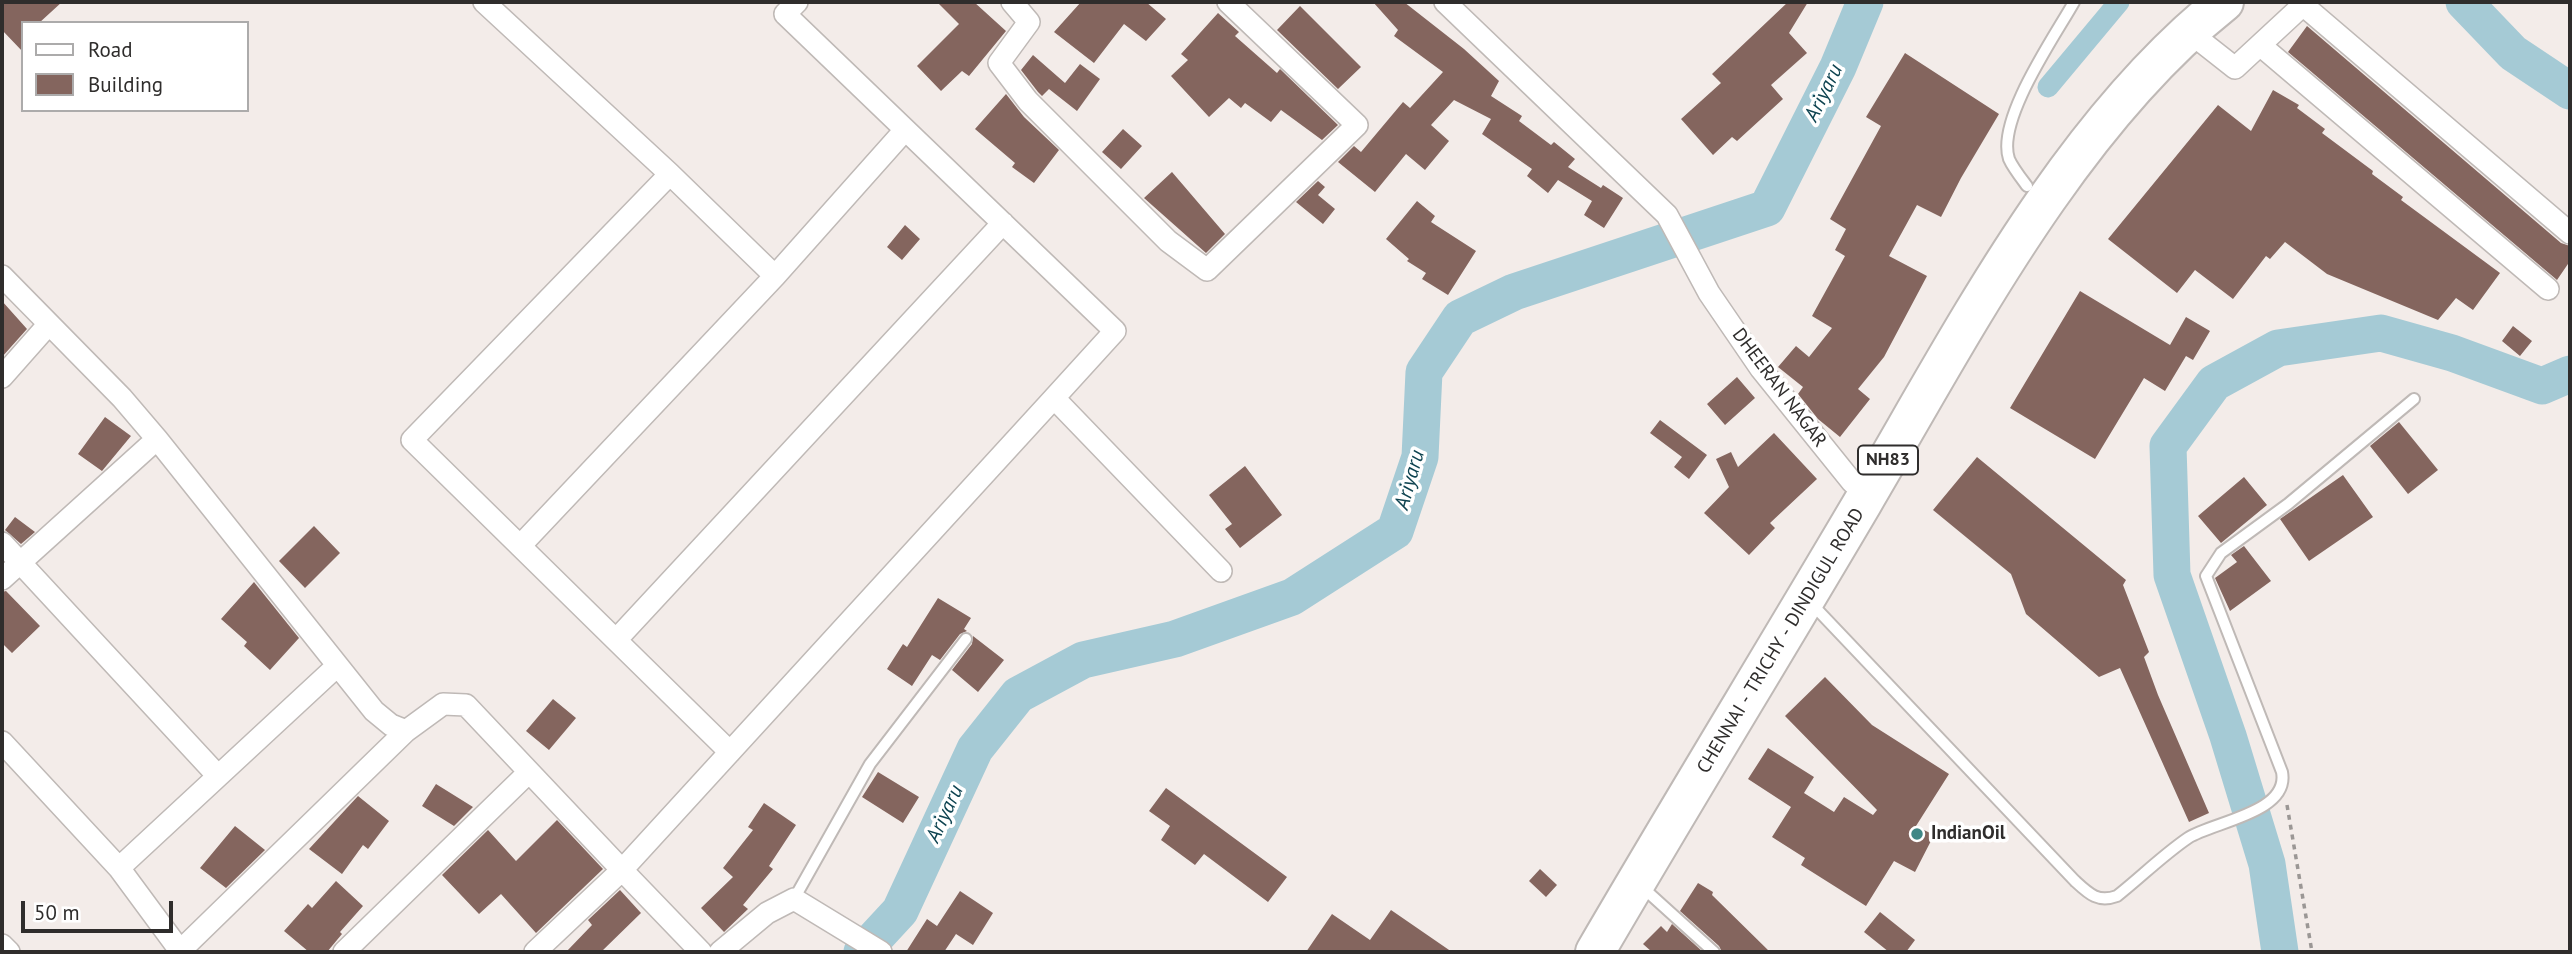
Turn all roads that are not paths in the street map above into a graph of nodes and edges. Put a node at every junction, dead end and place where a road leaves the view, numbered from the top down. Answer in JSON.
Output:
{"nodes":[{"id":1,"x":484,"y":2,"type":"edge"},
{"id":2,"x":797,"y":2,"type":"edge"},
{"id":3,"x":1012,"y":2,"type":"edge"},
{"id":4,"x":1228,"y":2,"type":"edge"},
{"id":5,"x":1445,"y":2,"type":"edge"},
{"id":6,"x":2074,"y":2,"type":"edge"},
{"id":7,"x":2224,"y":2,"type":"edge"},
{"id":8,"x":2185,"y":16,"type":"edge"},
{"id":9,"x":2260,"y":45,"type":"junction"},
{"id":10,"x":905,"y":130,"type":"junction"},
{"id":11,"x":670,"y":174,"type":"junction"},
{"id":12,"x":2026,"y":187,"type":"junction"},
{"id":13,"x":1003,"y":223,"type":"junction"},
{"id":14,"x":2570,"y":233,"type":"edge"},
{"id":15,"x":2,"y":276,"type":"edge"},
{"id":16,"x":775,"y":276,"type":"junction"},
{"id":17,"x":2548,"y":289,"type":"dead end"},
{"id":18,"x":48,"y":325,"type":"junction"},
{"id":19,"x":2,"y":377,"type":"edge"},
{"id":20,"x":1054,"y":398,"type":"junction"},
{"id":21,"x":2414,"y":399,"type":"dead end"},
{"id":22,"x":157,"y":439,"type":"junction"},
{"id":23,"x":1860,"y":487,"type":"junction"},
{"id":24,"x":2,"y":543,"type":"edge"},
{"id":25,"x":520,"y":546,"type":"junction"},
{"id":26,"x":19,"y":562,"type":"junction"},
{"id":27,"x":1221,"y":570,"type":"dead end"},
{"id":28,"x":2,"y":579,"type":"edge"},
{"id":29,"x":1807,"y":598,"type":"junction"},
{"id":30,"x":967,"y":639,"type":"dead end"},
{"id":31,"x":616,"y":640,"type":"junction"},
{"id":32,"x":337,"y":666,"type":"junction"},
{"id":33,"x":406,"y":731,"type":"junction"},
{"id":34,"x":2,"y":742,"type":"edge"},
{"id":35,"x":730,"y":752,"type":"junction"},
{"id":36,"x":528,"y":773,"type":"junction"},
{"id":37,"x":218,"y":776,"type":"junction"},
{"id":38,"x":118,"y":868,"type":"junction"},
{"id":39,"x":622,"y":870,"type":"junction"},
{"id":40,"x":1636,"y":881,"type":"junction"},
{"id":41,"x":794,"y":899,"type":"junction"},
{"id":42,"x":2,"y":945,"type":"edge"},
{"id":43,"x":9,"y":952,"type":"edge"},
{"id":44,"x":180,"y":952,"type":"edge"},
{"id":45,"x":344,"y":952,"type":"edge"},
{"id":46,"x":535,"y":952,"type":"edge"},
{"id":47,"x":701,"y":952,"type":"edge"},
{"id":48,"x":720,"y":952,"type":"edge"},
{"id":49,"x":881,"y":952,"type":"edge"},
{"id":50,"x":1572,"y":952,"type":"edge"},
{"id":51,"x":1595,"y":952,"type":"edge"},
{"id":52,"x":1714,"y":952,"type":"edge"}],
"edges":[{"from":1,"to":11,"type":"street"},
{"from":2,"to":10,"type":"street"},
{"from":3,"to":4,"type":"street"},
{"from":5,"to":23,"type":"street","name":"DHEERAN NAGAR"},
{"from":6,"to":12,"type":"lane"},
{"from":7,"to":8,"type":"highway","name":"CHENNAI - TRICHY - DINDIGUL ROAD","number":"NH83"},
{"from":8,"to":9,"type":"street"},
{"from":8,"to":12,"type":"highway","name":"CHENNAI - TRICHY - DINDIGUL ROAD"},
{"from":8,"to":23,"type":"highway","name":"CHENNAI - TRICHY - DINDIGUL ROAD","number":"NH83"},
{"from":9,"to":14,"type":"street"},
{"from":9,"to":17,"type":"street"},
{"from":10,"to":13,"type":"street"},
{"from":10,"to":16,"type":"street"},
{"from":11,"to":16,"type":"street"},
{"from":11,"to":25,"type":"street"},
{"from":12,"to":23,"type":"highway","name":"CHENNAI - TRICHY - DINDIGUL ROAD"},
{"from":13,"to":20,"type":"street"},
{"from":13,"to":31,"type":"street"},
{"from":15,"to":18,"type":"street"},
{"from":16,"to":25,"type":"street"},
{"from":18,"to":19,"type":"street"},
{"from":18,"to":22,"type":"street"},
{"from":20,"to":27,"type":"street"},
{"from":20,"to":35,"type":"street"},
{"from":21,"to":29,"type":"lane"},
{"from":22,"to":26,"type":"street"},
{"from":22,"to":32,"type":"street"},
{"from":23,"to":29,"type":"highway","name":"CHENNAI - TRICHY - DINDIGUL ROAD","number":"NH83"},
{"from":23,"to":50,"type":"highway","name":"CHENNAI - TRICHY - DINDIGUL ROAD"},
{"from":24,"to":26,"type":"street"},
{"from":25,"to":31,"type":"street"},
{"from":26,"to":28,"type":"street"},
{"from":26,"to":37,"type":"street"},
{"from":29,"to":40,"type":"highway","name":"CHENNAI - TRICHY - DINDIGUL ROAD","number":"NH83"},
{"from":30,"to":41,"type":"lane"},
{"from":31,"to":35,"type":"street"},
{"from":32,"to":33,"type":"street"},
{"from":32,"to":37,"type":"street"},
{"from":33,"to":36,"type":"street"},
{"from":33,"to":44,"type":"street"},
{"from":34,"to":38,"type":"street"},
{"from":35,"to":39,"type":"street"},
{"from":36,"to":39,"type":"street"},
{"from":36,"to":45,"type":"street"},
{"from":37,"to":38,"type":"street"},
{"from":38,"to":44,"type":"street"},
{"from":39,"to":46,"type":"street"},
{"from":39,"to":47,"type":"street"},
{"from":40,"to":51,"type":"highway","name":"CHENNAI - TRICHY - DINDIGUL ROAD","number":"NH83"},
{"from":40,"to":52,"type":"lane"},
{"from":41,"to":48,"type":"street"},
{"from":41,"to":49,"type":"street"},
{"from":42,"to":43,"type":"street"}]}
